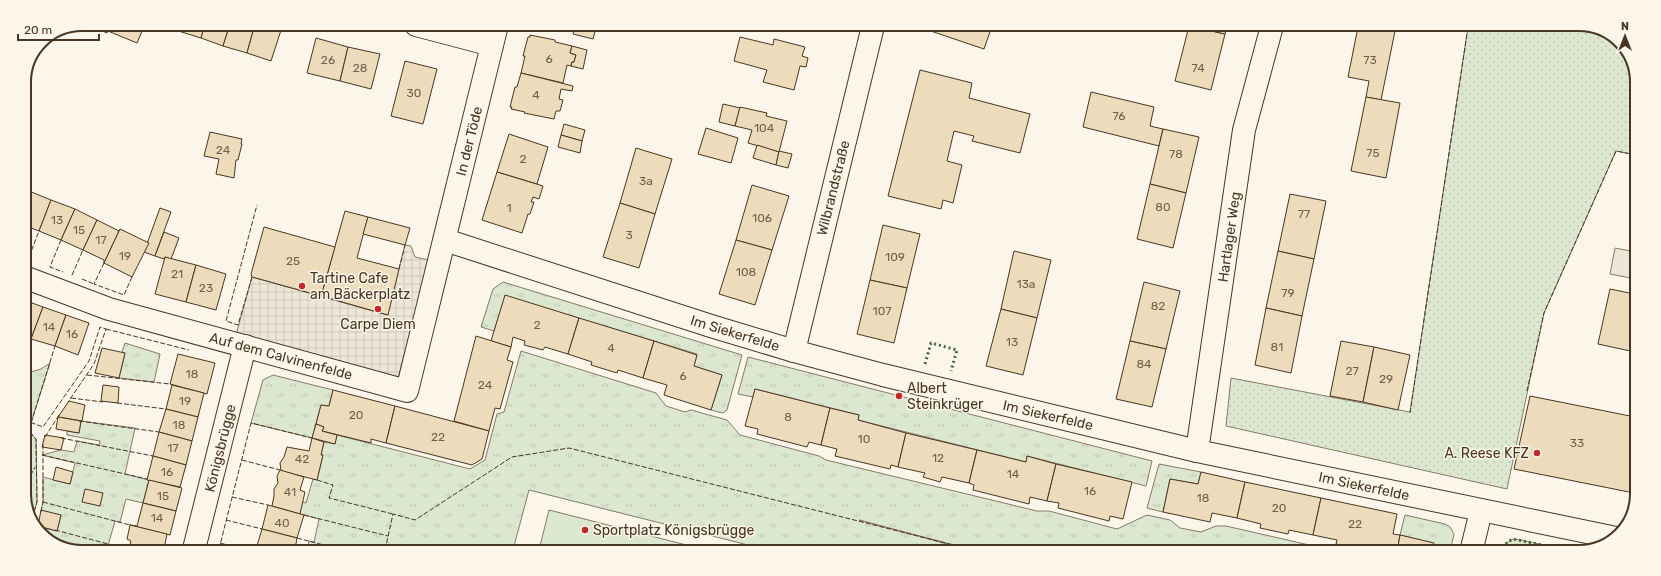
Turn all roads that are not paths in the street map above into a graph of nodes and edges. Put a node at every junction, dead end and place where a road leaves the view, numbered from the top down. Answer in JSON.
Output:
{"nodes":[{"id":1,"x":463,"y":31,"type":"edge"},
{"id":2,"x":872,"y":31,"type":"edge"},
{"id":3,"x":1271,"y":31,"type":"edge"},
{"id":4,"x":495,"y":35,"type":"edge"},
{"id":5,"x":443,"y":248,"type":"junction"},
{"id":6,"x":31,"y":280,"type":"edge"},
{"id":7,"x":245,"y":346,"type":"junction"},
{"id":8,"x":794,"y":351,"type":"junction"},
{"id":9,"x":1197,"y":451,"type":"junction"},
{"id":10,"x":1480,"y":510,"type":"junction"},
{"id":11,"x":1607,"y":536,"type":"edge"},
{"id":12,"x":195,"y":545,"type":"edge"},
{"id":13,"x":1472,"y":545,"type":"edge"}],
"edges":[{"from":1,"to":4,"type":"street"},
{"from":2,"to":8,"type":"street","name":"Wilbrandstraße"},
{"from":3,"to":9,"type":"street","name":"Hartlager Weg"},
{"from":4,"to":5,"type":"street","name":"In der Töde"},
{"from":5,"to":7,"type":"street","name":"Auf dem Calvinenfelde"},
{"from":5,"to":8,"type":"street","name":"Im Siekerfelde"},
{"from":6,"to":7,"type":"street","name":"Auf dem Calvinenfelde"},
{"from":7,"to":12,"type":"street","name":"Königsbrügge"},
{"from":8,"to":9,"type":"street","name":"Im Siekerfelde"},
{"from":9,"to":10,"type":"street","name":"Im Siekerfelde"},
{"from":10,"to":11,"type":"street","name":"Im Siekerfelde"},
{"from":10,"to":13,"type":"street"}]}
